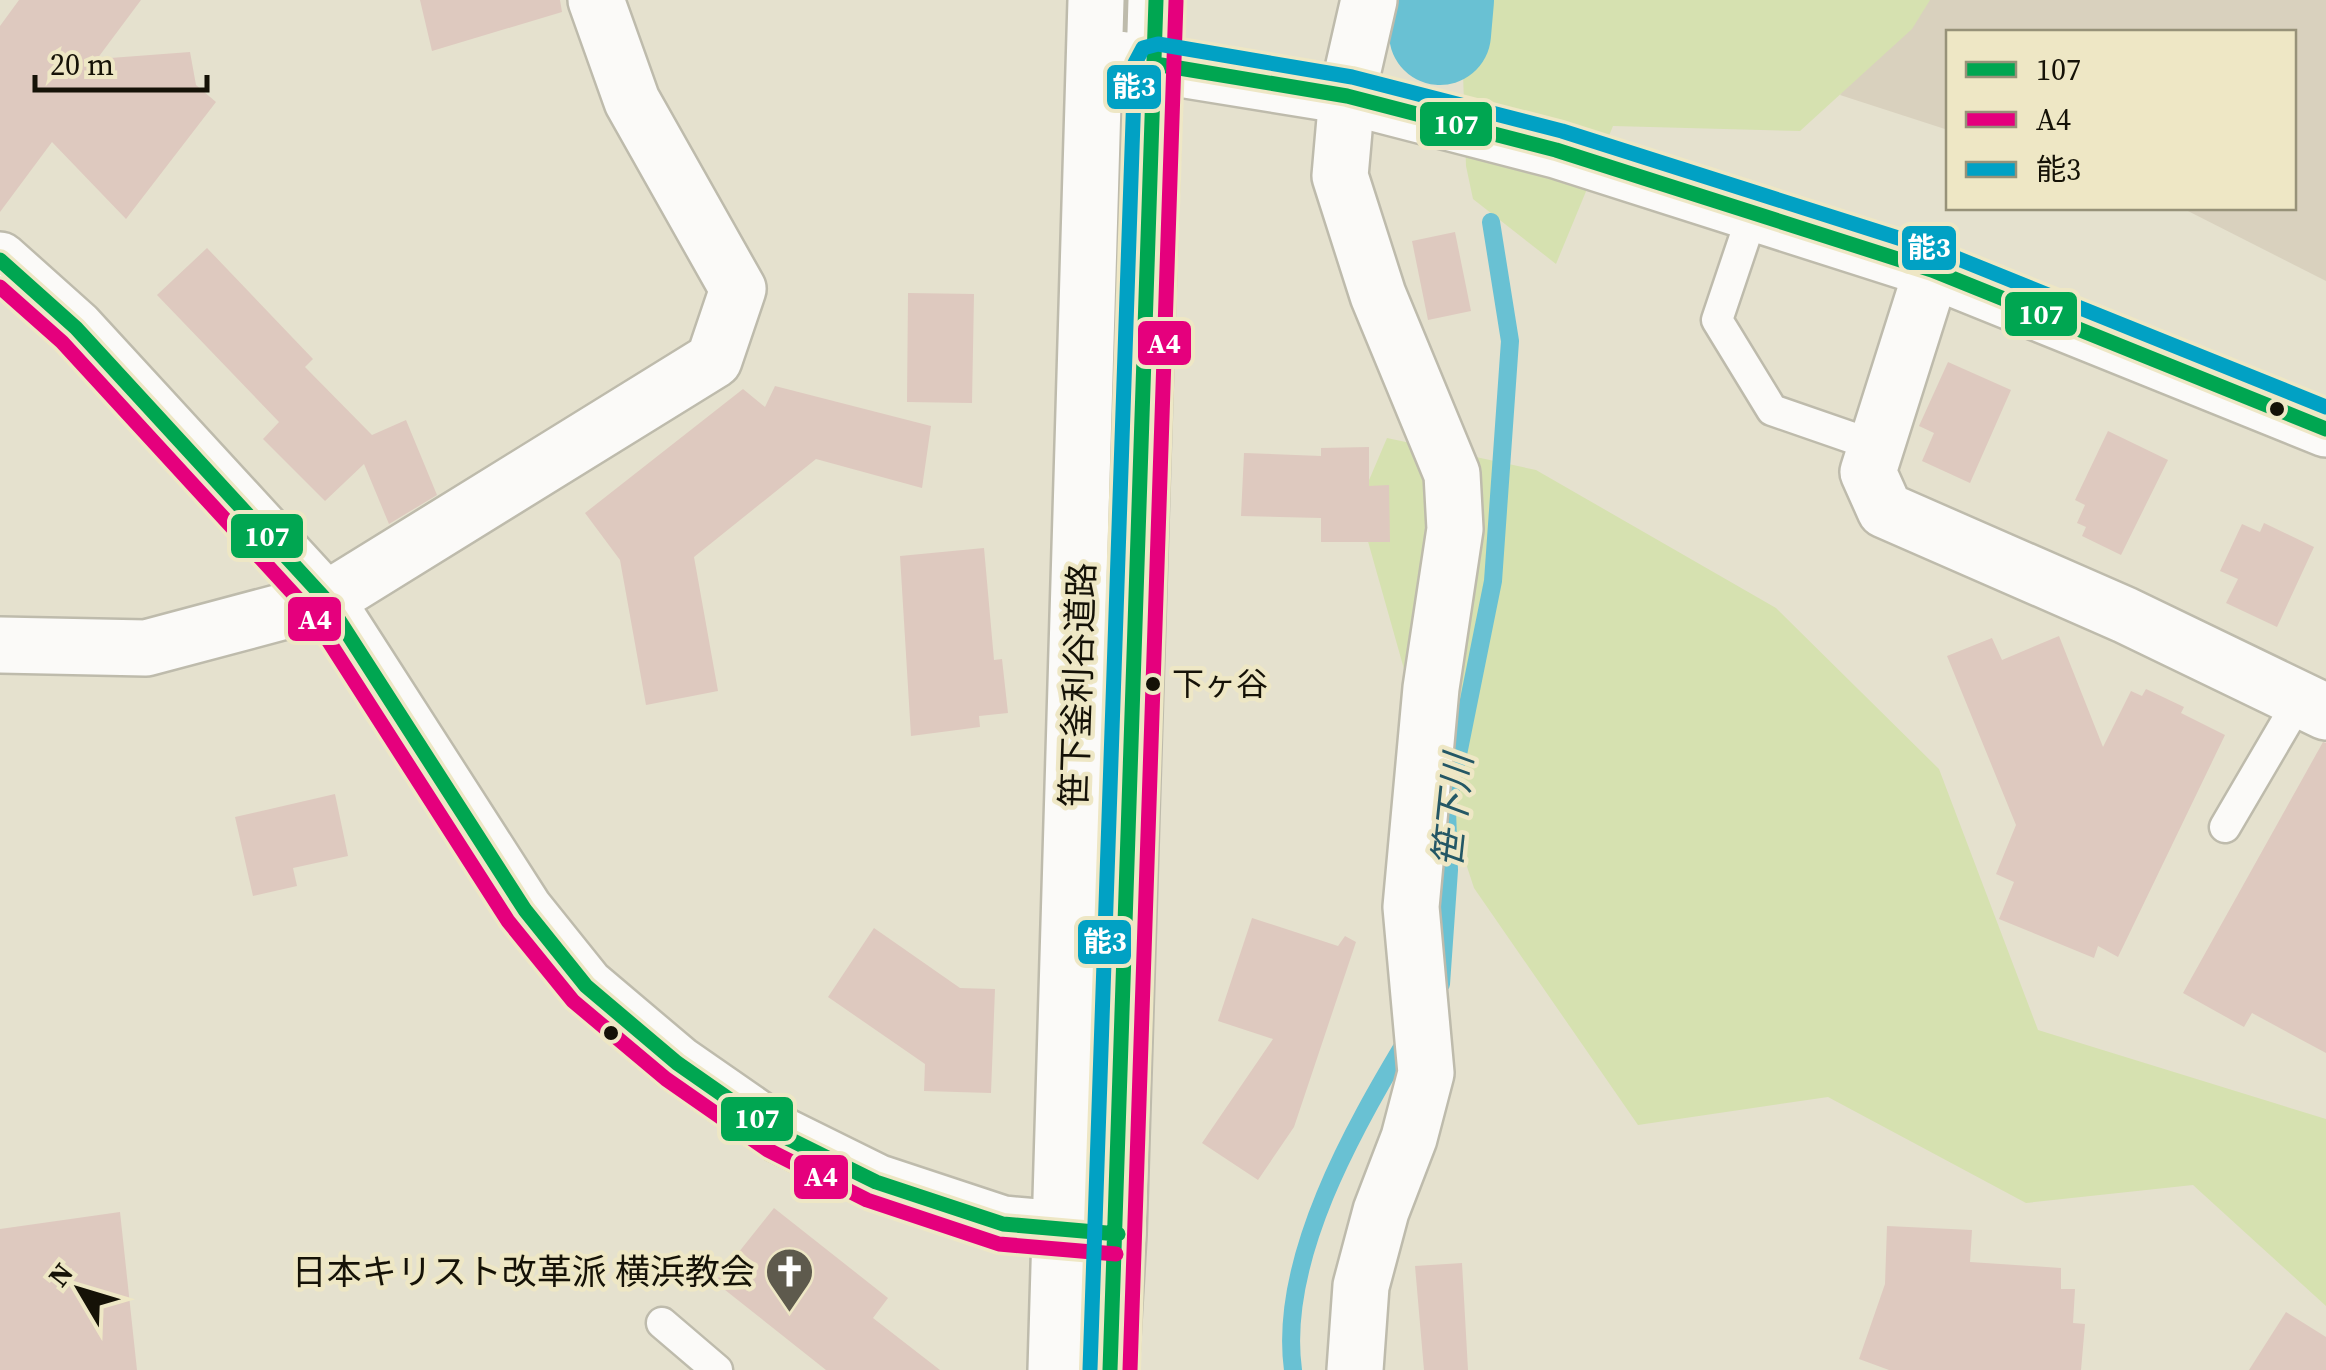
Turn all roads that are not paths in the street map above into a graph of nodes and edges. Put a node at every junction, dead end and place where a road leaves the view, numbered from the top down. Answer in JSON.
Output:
{"nodes":[{"id":1,"x":596,"y":0,"type":"edge"},
{"id":2,"x":1096,"y":0,"type":"edge"},
{"id":3,"x":1156,"y":0,"type":"edge"},
{"id":4,"x":1368,"y":0,"type":"edge"},
{"id":5,"x":1095,"y":56,"type":"junction"},
{"id":6,"x":1154,"y":64,"type":"junction"},
{"id":7,"x":1347,"y":96,"type":"junction"},
{"id":8,"x":1753,"y":213,"type":"junction"},
{"id":9,"x":0,"y":260,"type":"edge"},
{"id":10,"x":1932,"y":270,"type":"junction"},
{"id":11,"x":2326,"y":429,"type":"edge"},
{"id":12,"x":1876,"y":446,"type":"junction"},
{"id":13,"x":326,"y":600,"type":"junction"},
{"id":14,"x":0,"y":644,"type":"edge"},
{"id":15,"x":2313,"y":705,"type":"edge"},
{"id":16,"x":2225,"y":826,"type":"dead end"},
{"id":17,"x":1062,"y":1229,"type":"junction"},
{"id":18,"x":1118,"y":1234,"type":"junction"},
{"id":19,"x":662,"y":1322,"type":"dead end"},
{"id":20,"x":718,"y":1370,"type":"edge"},
{"id":21,"x":1056,"y":1370,"type":"edge"},
{"id":22,"x":1110,"y":1370,"type":"edge"},
{"id":23,"x":1356,"y":1370,"type":"edge"}],
"edges":[{"from":1,"to":13,"type":"street"},
{"from":2,"to":5,"type":"street","name":"笹下釜利谷道路"},
{"from":3,"to":6,"type":"street","name":"笹下釜利谷道路"},
{"from":4,"to":7,"type":"street"},
{"from":5,"to":6,"type":"street"},
{"from":5,"to":17,"type":"street","name":"笹下釜利谷道路"},
{"from":6,"to":7,"type":"street"},
{"from":6,"to":18,"type":"street","name":"笹下釜利谷道路"},
{"from":7,"to":8,"type":"street"},
{"from":7,"to":23,"type":"street"},
{"from":8,"to":10,"type":"street"},
{"from":8,"to":12,"type":"lane"},
{"from":9,"to":13,"type":"street"},
{"from":10,"to":11,"type":"street"},
{"from":10,"to":12,"type":"street"},
{"from":12,"to":15,"type":"street"},
{"from":13,"to":14,"type":"street"},
{"from":13,"to":17,"type":"street"},
{"from":15,"to":16,"type":"lane"},
{"from":17,"to":18,"type":"street"},
{"from":17,"to":21,"type":"street","name":"笹下釜利谷道路"},
{"from":18,"to":22,"type":"street","name":"笹下釜利谷道路"},
{"from":19,"to":20,"type":"lane"}]}
